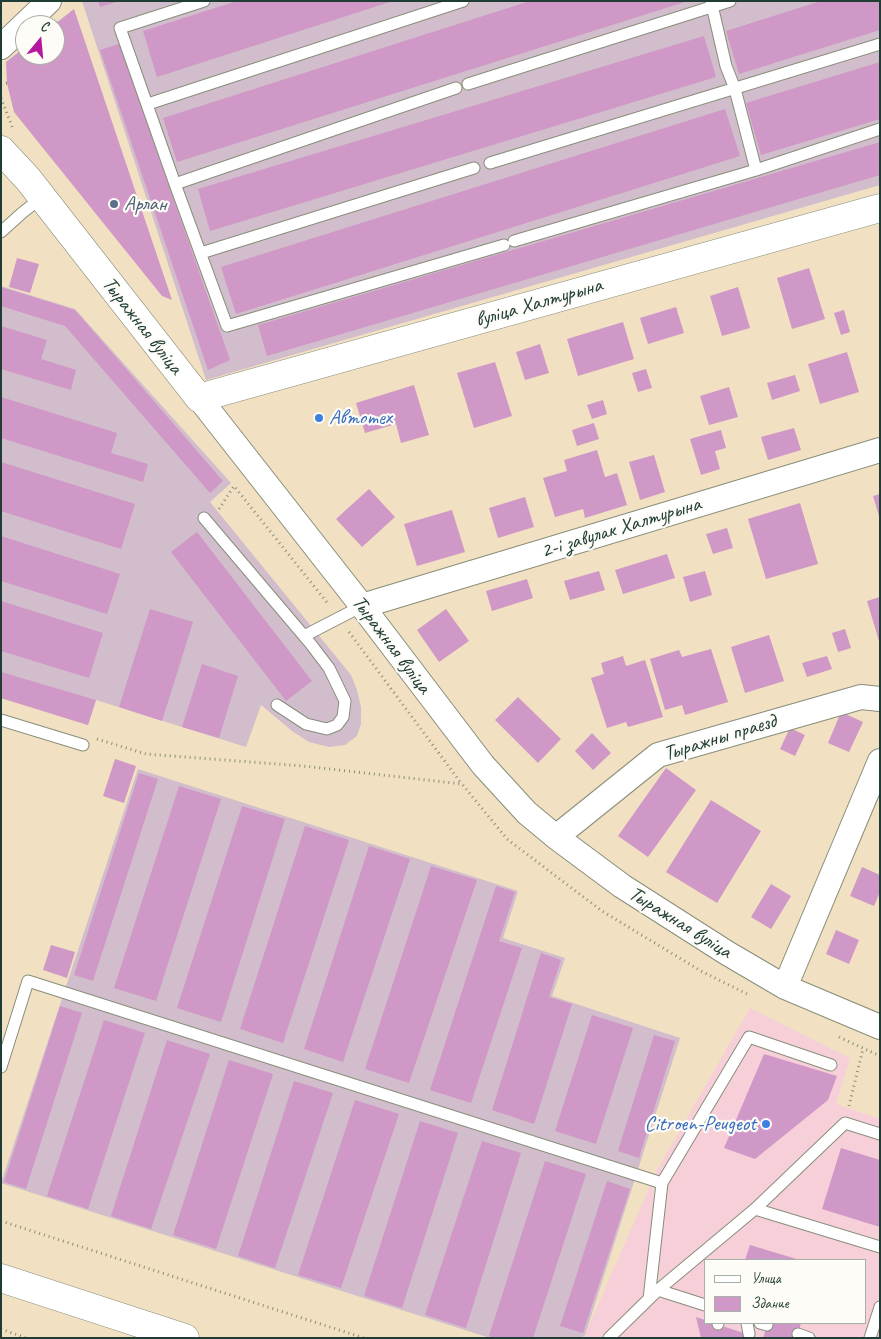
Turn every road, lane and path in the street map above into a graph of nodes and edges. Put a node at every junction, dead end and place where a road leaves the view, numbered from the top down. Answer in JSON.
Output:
{"nodes":[{"id":1,"x":49,"y":1,"type":"edge"},
{"id":2,"x":204,"y":1,"type":"edge"},
{"id":3,"x":463,"y":1,"type":"edge"},
{"id":4,"x":730,"y":1,"type":"edge"},
{"id":5,"x":712,"y":4,"type":"edge"},
{"id":6,"x":37,"y":15,"type":"edge"},
{"id":7,"x":15,"y":35,"type":"edge"},
{"id":8,"x":880,"y":44,"type":"edge"},
{"id":9,"x":1,"y":47,"type":"edge"},
{"id":10,"x":6,"y":83,"type":"dead end"},
{"id":11,"x":1,"y":84,"type":"edge"},
{"id":12,"x":735,"y":89,"type":"junction"},
{"id":13,"x":1,"y":98,"type":"edge"},
{"id":14,"x":148,"y":104,"type":"junction"},
{"id":15,"x":880,"y":129,"type":"edge"},
{"id":16,"x":8,"y":141,"type":"edge"},
{"id":17,"x":490,"y":163,"type":"dead end"},
{"id":18,"x":474,"y":168,"type":"dead end"},
{"id":19,"x":756,"y":170,"type":"junction"},
{"id":20,"x":174,"y":184,"type":"junction"},
{"id":21,"x":41,"y":198,"type":"junction"},
{"id":22,"x":880,"y":208,"type":"edge"},
{"id":23,"x":1,"y":232,"type":"edge"},
{"id":24,"x":201,"y":253,"type":"junction"},
{"id":25,"x":199,"y":398,"type":"junction"},
{"id":26,"x":880,"y":450,"type":"edge"},
{"id":27,"x":234,"y":486,"type":"dead end"},
{"id":28,"x":220,"y":507,"type":"dead end"},
{"id":29,"x":204,"y":518,"type":"dead end"},
{"id":30,"x":362,"y":606,"type":"junction"},
{"id":31,"x":304,"y":636,"type":"junction"},
{"id":32,"x":880,"y":699,"type":"edge"},
{"id":33,"x":277,"y":705,"type":"dead end"},
{"id":34,"x":1,"y":720,"type":"edge"},
{"id":35,"x":83,"y":745,"type":"dead end"},
{"id":36,"x":146,"y":754,"type":"dead end"},
{"id":37,"x":880,"y":761,"type":"edge"},
{"id":38,"x":556,"y":837,"type":"junction"},
{"id":39,"x":785,"y":987,"type":"junction"},
{"id":40,"x":752,"y":997,"type":"dead end"},
{"id":41,"x":880,"y":1027,"type":"edge"},
{"id":42,"x":838,"y":1037,"type":"dead end"},
{"id":43,"x":863,"y":1049,"type":"junction"},
{"id":44,"x":880,"y":1056,"type":"edge"},
{"id":45,"x":831,"y":1065,"type":"dead end"},
{"id":46,"x":1,"y":1067,"type":"edge"},
{"id":47,"x":845,"y":1123,"type":"junction"},
{"id":48,"x":880,"y":1134,"type":"edge"},
{"id":49,"x":662,"y":1183,"type":"junction"},
{"id":50,"x":755,"y":1209,"type":"junction"},
{"id":51,"x":1,"y":1221,"type":"edge"},
{"id":52,"x":880,"y":1248,"type":"edge"},
{"id":53,"x":1,"y":1278,"type":"edge"},
{"id":54,"x":658,"y":1290,"type":"junction"},
{"id":55,"x":648,"y":1299,"type":"junction"},
{"id":56,"x":704,"y":1305,"type":"edge"},
{"id":57,"x":880,"y":1307,"type":"edge"},
{"id":58,"x":1,"y":1330,"type":"edge"},
{"id":59,"x":26,"y":1338,"type":"edge"},
{"id":60,"x":185,"y":1338,"type":"edge"},
{"id":61,"x":364,"y":1338,"type":"edge"},
{"id":62,"x":609,"y":1338,"type":"edge"},
{"id":63,"x":870,"y":1338,"type":"edge"}],
"edges":[{"from":1,"to":6,"type":"street"},
{"from":2,"to":14,"type":"lane"},
{"from":3,"to":14,"type":"lane"},
{"from":4,"to":5,"type":"lane"},
{"from":5,"to":12,"type":"lane"},
{"from":5,"to":20,"type":"lane"},
{"from":7,"to":9,"type":"street"},
{"from":8,"to":12,"type":"lane"},
{"from":10,"to":11,"type":"path"},
{"from":12,"to":17,"type":"lane"},
{"from":12,"to":19,"type":"lane"},
{"from":13,"to":16,"type":"path"},
{"from":14,"to":20,"type":"lane"},
{"from":15,"to":19,"type":"lane"},
{"from":16,"to":21,"type":"street","name":"Тыражная вуліца"},
{"from":18,"to":24,"type":"lane"},
{"from":19,"to":24,"type":"lane"},
{"from":20,"to":24,"type":"lane"},
{"from":21,"to":23,"type":"lane"},
{"from":21,"to":25,"type":"street","name":"Тыражная вуліца"},
{"from":22,"to":25,"type":"street","name":"вуліца Халтурына"},
{"from":25,"to":30,"type":"street","name":"Тыражная вуліца"},
{"from":26,"to":30,"type":"street","name":"2-і завулак Халтурына"},
{"from":27,"to":28,"type":"path"},
{"from":29,"to":31,"type":"lane"},
{"from":30,"to":31,"type":"lane"},
{"from":30,"to":38,"type":"street","name":"Тыражная вуліца"},
{"from":31,"to":33,"type":"lane"},
{"from":32,"to":38,"type":"street","name":"Тыражны праезд"},
{"from":34,"to":35,"type":"lane"},
{"from":36,"to":40,"type":"path"},
{"from":37,"to":39,"type":"street"},
{"from":38,"to":39,"type":"street","name":"Тыражная вуліца"},
{"from":39,"to":41,"type":"street","name":"Тыражная вуліца"},
{"from":42,"to":43,"type":"path"},
{"from":43,"to":44,"type":"path"},
{"from":43,"to":47,"type":"path"},
{"from":45,"to":49,"type":"lane"},
{"from":46,"to":49,"type":"lane"},
{"from":47,"to":48,"type":"lane"},
{"from":47,"to":50,"type":"lane"},
{"from":49,"to":55,"type":"lane"},
{"from":50,"to":52,"type":"lane"},
{"from":50,"to":54,"type":"lane"},
{"from":51,"to":61,"type":"path"},
{"from":53,"to":60,"type":"street"},
{"from":54,"to":55,"type":"lane"},
{"from":54,"to":56,"type":"lane"},
{"from":55,"to":62,"type":"lane"},
{"from":57,"to":63,"type":"lane"},
{"from":58,"to":59,"type":"path"}]}
